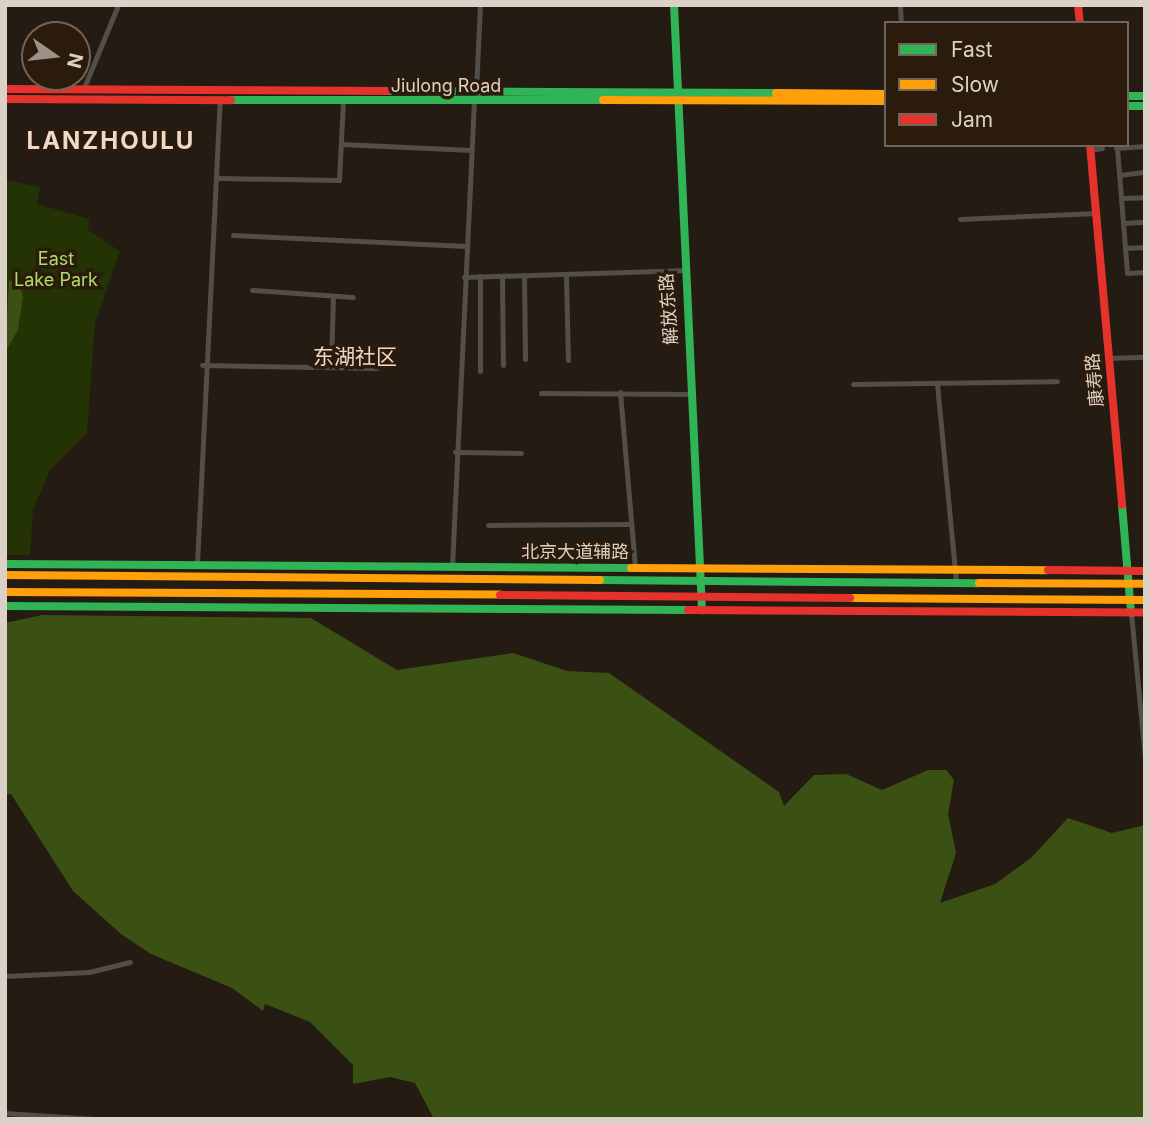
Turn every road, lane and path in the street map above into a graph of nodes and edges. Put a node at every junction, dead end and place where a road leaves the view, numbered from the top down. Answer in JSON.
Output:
{"nodes":[{"id":1,"x":118,"y":5,"type":"edge"},
{"id":2,"x":480,"y":5,"type":"edge"},
{"id":3,"x":671,"y":5,"type":"edge"},
{"id":4,"x":91,"y":71,"type":"edge"},
{"id":5,"x":91,"y":90,"type":"edge"},
{"id":6,"x":476,"y":92,"type":"junction"},
{"id":7,"x":884,"y":94,"type":"edge"},
{"id":8,"x":674,"y":96,"type":"junction"},
{"id":9,"x":5,"y":99,"type":"edge"},
{"id":10,"x":220,"y":100,"type":"junction"},
{"id":11,"x":343,"y":101,"type":"junction"},
{"id":12,"x":884,"y":101,"type":"edge"},
{"id":13,"x":474,"y":102,"type":"junction"},
{"id":14,"x":341,"y":144,"type":"junction"},
{"id":15,"x":1145,"y":146,"type":"edge"},
{"id":16,"x":1094,"y":147,"type":"edge"},
{"id":17,"x":471,"y":150,"type":"junction"},
{"id":18,"x":1145,"y":172,"type":"edge"},
{"id":19,"x":1119,"y":174,"type":"junction"},
{"id":20,"x":219,"y":178,"type":"junction"},
{"id":21,"x":1145,"y":197,"type":"edge"},
{"id":22,"x":1121,"y":198,"type":"junction"},
{"id":23,"x":1097,"y":214,"type":"junction"},
{"id":24,"x":960,"y":219,"type":"dead end"},
{"id":25,"x":1145,"y":222,"type":"edge"},
{"id":26,"x":1123,"y":223,"type":"junction"},
{"id":27,"x":233,"y":235,"type":"dead end"},
{"id":28,"x":466,"y":246,"type":"junction"},
{"id":29,"x":1145,"y":247,"type":"edge"},
{"id":30,"x":1125,"y":248,"type":"junction"},
{"id":31,"x":680,"y":270,"type":"junction"},
{"id":32,"x":1145,"y":272,"type":"edge"},
{"id":33,"x":524,"y":275,"type":"junction"},
{"id":34,"x":566,"y":275,"type":"junction"},
{"id":35,"x":480,"y":276,"type":"junction"},
{"id":36,"x":502,"y":276,"type":"junction"},
{"id":37,"x":464,"y":277,"type":"junction"},
{"id":38,"x":252,"y":290,"type":"dead end"},
{"id":39,"x":333,"y":296,"type":"junction"},
{"id":40,"x":353,"y":297,"type":"dead end"},
{"id":41,"x":1145,"y":357,"type":"edge"},
{"id":42,"x":1110,"y":358,"type":"junction"},
{"id":43,"x":525,"y":359,"type":"dead end"},
{"id":44,"x":568,"y":360,"type":"dead end"},
{"id":45,"x":202,"y":365,"type":"junction"},
{"id":46,"x":503,"y":365,"type":"dead end"},
{"id":47,"x":331,"y":366,"type":"junction"},
{"id":48,"x":377,"y":368,"type":"dead end"},
{"id":49,"x":480,"y":371,"type":"dead end"},
{"id":50,"x":1057,"y":381,"type":"dead end"},
{"id":51,"x":853,"y":384,"type":"dead end"},
{"id":52,"x":937,"y":384,"type":"junction"},
{"id":53,"x":620,"y":392,"type":"junction"},
{"id":54,"x":541,"y":393,"type":"dead end"},
{"id":55,"x":689,"y":394,"type":"junction"},
{"id":56,"x":455,"y":452,"type":"junction"},
{"id":57,"x":521,"y":453,"type":"dead end"},
{"id":58,"x":629,"y":524,"type":"junction"},
{"id":59,"x":488,"y":525,"type":"dead end"},
{"id":60,"x":5,"y":564,"type":"edge"},
{"id":61,"x":197,"y":565,"type":"junction"},
{"id":62,"x":452,"y":567,"type":"junction"},
{"id":63,"x":635,"y":568,"type":"junction"},
{"id":64,"x":696,"y":568,"type":"junction"},
{"id":65,"x":954,"y":570,"type":"junction"},
{"id":66,"x":1130,"y":571,"type":"junction"},
{"id":67,"x":1145,"y":571,"type":"edge"},
{"id":68,"x":5,"y":575,"type":"edge"},
{"id":69,"x":697,"y":580,"type":"junction"},
{"id":70,"x":956,"y":582,"type":"junction"},
{"id":71,"x":1131,"y":584,"type":"junction"},
{"id":72,"x":1145,"y":584,"type":"edge"},
{"id":73,"x":5,"y":592,"type":"edge"},
{"id":74,"x":698,"y":597,"type":"junction"},
{"id":75,"x":1132,"y":600,"type":"junction"},
{"id":76,"x":1145,"y":600,"type":"edge"},
{"id":77,"x":5,"y":606,"type":"edge"},
{"id":78,"x":699,"y":610,"type":"junction"},
{"id":79,"x":1133,"y":612,"type":"junction"},
{"id":80,"x":1145,"y":612,"type":"edge"},
{"id":81,"x":1145,"y":759,"type":"edge"},
{"id":82,"x":130,"y":962,"type":"dead end"},
{"id":83,"x":5,"y":976,"type":"edge"},
{"id":84,"x":5,"y":1113,"type":"edge"},
{"id":85,"x":95,"y":1119,"type":"edge"}],
"edges":[{"from":1,"to":4,"type":"street"},
{"from":2,"to":6,"type":"street"},
{"from":3,"to":8,"type":"main road","name":"解放东路"},
{"from":5,"to":6,"type":"main road","name":"Jiulong Road"},
{"from":6,"to":8,"type":"main road","name":"Jiulong Road"},
{"from":7,"to":8,"type":"main road","name":"Jiulong Road"},
{"from":8,"to":12,"type":"main road","name":"Jiulong Road"},
{"from":8,"to":13,"type":"main road","name":"Jiulong Road"},
{"from":8,"to":31,"type":"main road","name":"解放东路"},
{"from":9,"to":10,"type":"main road","name":"Jiulong Road"},
{"from":10,"to":11,"type":"main road","name":"Jiulong Road"},
{"from":10,"to":20,"type":"street"},
{"from":11,"to":13,"type":"main road","name":"Jiulong Road"},
{"from":11,"to":14,"type":"street"},
{"from":13,"to":17,"type":"street"},
{"from":14,"to":17,"type":"street"},
{"from":14,"to":20,"type":"street"},
{"from":15,"to":19,"type":"street"},
{"from":16,"to":23,"type":"main road","name":"康寿路"},
{"from":17,"to":28,"type":"street"},
{"from":18,"to":19,"type":"street"},
{"from":19,"to":22,"type":"street"},
{"from":20,"to":45,"type":"street"},
{"from":21,"to":22,"type":"street"},
{"from":22,"to":26,"type":"street"},
{"from":23,"to":24,"type":"street"},
{"from":23,"to":42,"type":"main road","name":"康寿路"},
{"from":25,"to":26,"type":"street"},
{"from":26,"to":30,"type":"street"},
{"from":27,"to":28,"type":"street"},
{"from":28,"to":37,"type":"street"},
{"from":29,"to":30,"type":"street"},
{"from":30,"to":32,"type":"street"},
{"from":31,"to":34,"type":"street"},
{"from":31,"to":55,"type":"main road","name":"解放东路"},
{"from":33,"to":34,"type":"street"},
{"from":33,"to":36,"type":"street"},
{"from":33,"to":43,"type":"street"},
{"from":34,"to":44,"type":"street"},
{"from":35,"to":36,"type":"street"},
{"from":35,"to":37,"type":"street"},
{"from":35,"to":49,"type":"street"},
{"from":36,"to":46,"type":"street"},
{"from":37,"to":56,"type":"street"},
{"from":38,"to":39,"type":"street"},
{"from":39,"to":40,"type":"street"},
{"from":39,"to":47,"type":"street"},
{"from":41,"to":42,"type":"street"},
{"from":42,"to":66,"type":"main road","name":"康寿路"},
{"from":45,"to":47,"type":"street"},
{"from":45,"to":61,"type":"street"},
{"from":47,"to":48,"type":"street"},
{"from":50,"to":52,"type":"street"},
{"from":51,"to":52,"type":"street"},
{"from":52,"to":65,"type":"street"},
{"from":53,"to":54,"type":"street"},
{"from":53,"to":55,"type":"street"},
{"from":53,"to":58,"type":"street"},
{"from":55,"to":64,"type":"main road","name":"解放东路"},
{"from":56,"to":57,"type":"street"},
{"from":56,"to":62,"type":"street"},
{"from":58,"to":59,"type":"street"},
{"from":58,"to":63,"type":"street"},
{"from":60,"to":61,"type":"main road","name":"北京大道辅路"},
{"from":61,"to":62,"type":"main road","name":"北京大道辅路"},
{"from":62,"to":63,"type":"main road","name":"北京大道辅路"},
{"from":63,"to":64,"type":"main road","name":"北京大道辅路"},
{"from":64,"to":65,"type":"main road","name":"北京大道辅路"},
{"from":64,"to":69,"type":"main road","name":"解放东路"},
{"from":65,"to":66,"type":"main road","name":"北京大道辅路"},
{"from":65,"to":70,"type":"street"},
{"from":66,"to":67,"type":"main road","name":"北京大道辅路"},
{"from":66,"to":71,"type":"main road","name":"康寿路"},
{"from":68,"to":69,"type":"main road"},
{"from":69,"to":70,"type":"main road"},
{"from":69,"to":74,"type":"main road","name":"解放东路"},
{"from":70,"to":71,"type":"main road"},
{"from":71,"to":72,"type":"main road"},
{"from":71,"to":75,"type":"main road","name":"康寿路"},
{"from":73,"to":74,"type":"main road"},
{"from":74,"to":75,"type":"main road"},
{"from":74,"to":78,"type":"main road","name":"解放东路"},
{"from":75,"to":76,"type":"main road"},
{"from":75,"to":79,"type":"main road","name":"康寿路"},
{"from":77,"to":78,"type":"main road"},
{"from":78,"to":79,"type":"main road"},
{"from":79,"to":80,"type":"main road"},
{"from":79,"to":81,"type":"street"},
{"from":82,"to":83,"type":"street"},
{"from":84,"to":85,"type":"street"}]}
